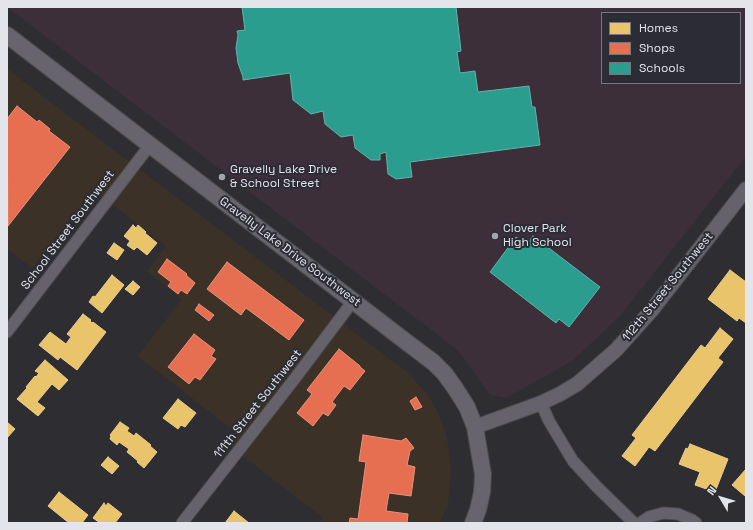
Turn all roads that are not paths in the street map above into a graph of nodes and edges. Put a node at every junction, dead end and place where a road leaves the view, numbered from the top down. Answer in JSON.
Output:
{"nodes":[{"id":1,"x":7,"y":35,"type":"edge"},
{"id":2,"x":150,"y":145,"type":"junction"},
{"id":3,"x":746,"y":189,"type":"edge"},
{"id":4,"x":353,"y":301,"type":"junction"},
{"id":5,"x":7,"y":332,"type":"edge"},
{"id":6,"x":540,"y":403,"type":"junction"},
{"id":7,"x":474,"y":427,"type":"junction"},
{"id":8,"x":182,"y":523,"type":"edge"},
{"id":9,"x":473,"y":523,"type":"edge"},
{"id":10,"x":634,"y":523,"type":"edge"},
{"id":11,"x":640,"y":523,"type":"edge"},
{"id":12,"x":696,"y":523,"type":"edge"}],
"edges":[{"from":1,"to":2,"type":"main road","name":"Gravelly Lake Drive Southwest"},
{"from":2,"to":4,"type":"main road","name":"Gravelly Lake Drive Southwest"},
{"from":2,"to":5,"type":"street","name":"School Street Southwest"},
{"from":3,"to":6,"type":"street","name":"112th Street Southwest"},
{"from":4,"to":7,"type":"main road","name":"Gravelly Lake Drive Southwest"},
{"from":4,"to":8,"type":"street","name":"111th Street Southwest"},
{"from":6,"to":7,"type":"street","name":"112th Street Southwest"},
{"from":6,"to":10,"type":"street"},
{"from":7,"to":9,"type":"main road","name":"Gravelly Lake Drive Southwest"},
{"from":11,"to":12,"type":"street"}]}
